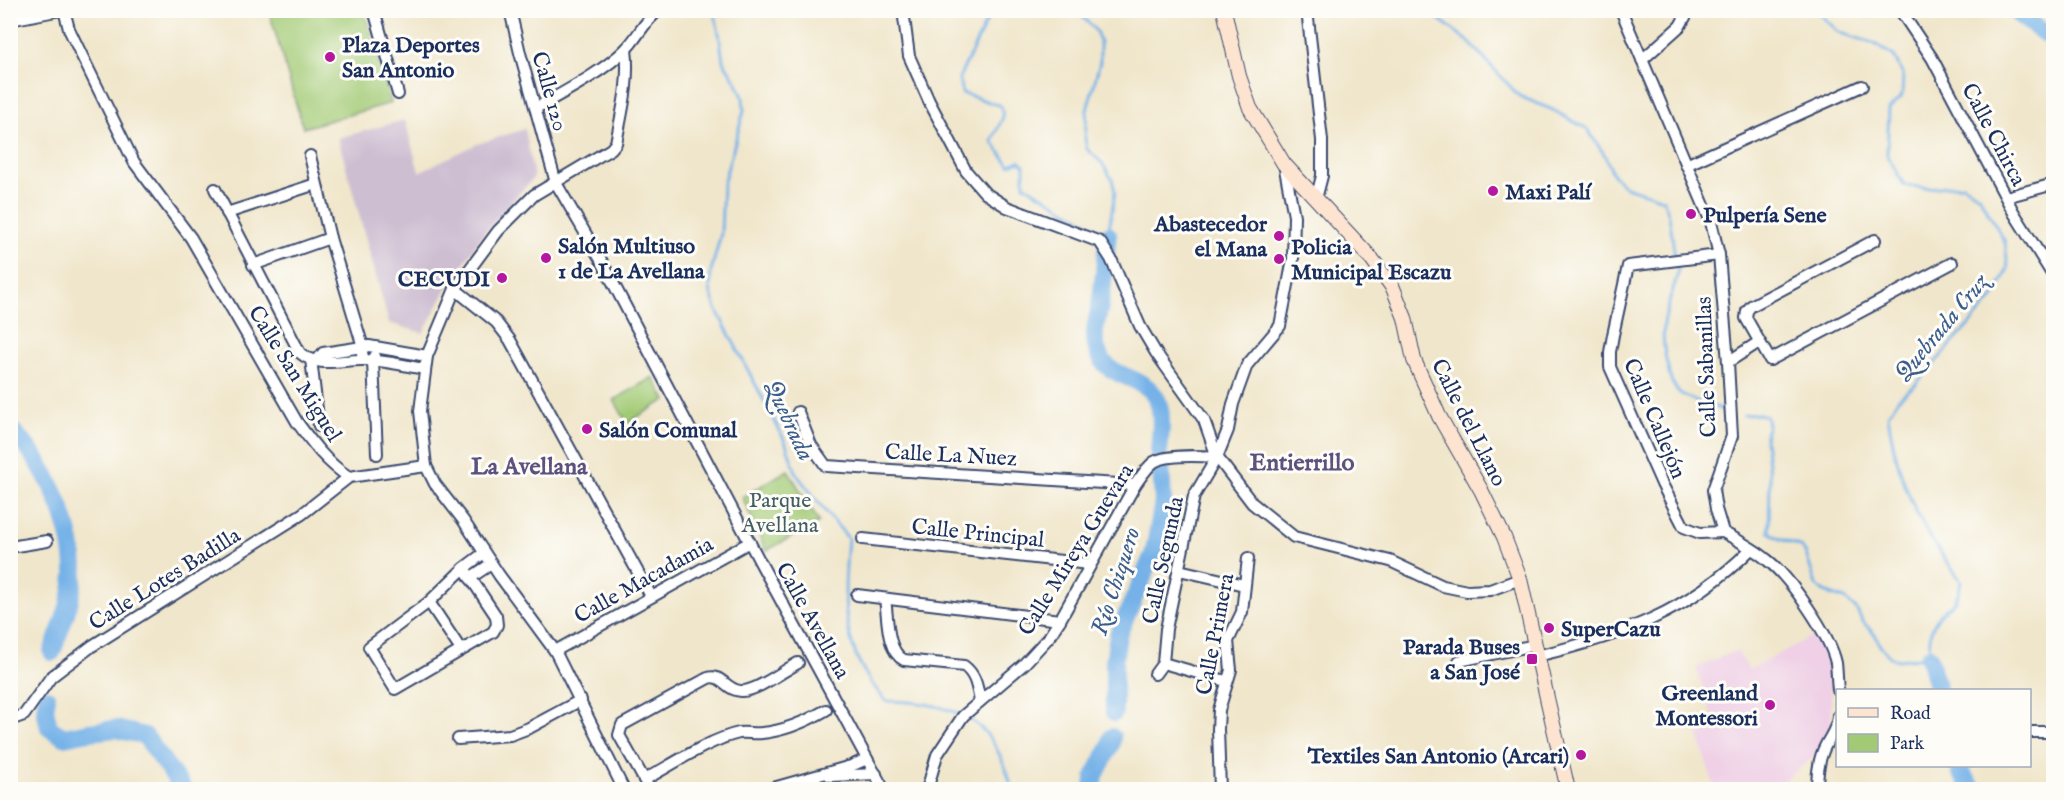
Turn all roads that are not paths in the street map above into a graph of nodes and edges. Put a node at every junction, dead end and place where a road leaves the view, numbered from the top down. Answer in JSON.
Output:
{"nodes":[{"id":1,"x":63,"y":10,"type":"edge"},
{"id":2,"x":374,"y":10,"type":"edge"},
{"id":3,"x":510,"y":10,"type":"edge"},
{"id":4,"x":903,"y":10,"type":"edge"},
{"id":5,"x":1224,"y":10,"type":"edge"},
{"id":6,"x":1307,"y":10,"type":"edge"},
{"id":7,"x":1621,"y":10,"type":"edge"},
{"id":8,"x":1689,"y":10,"type":"edge"},
{"id":9,"x":1900,"y":10,"type":"edge"},
{"id":10,"x":653,"y":12,"type":"edge"},
{"id":11,"x":10,"y":20,"type":"edge"},
{"id":12,"x":626,"y":49,"type":"junction"},
{"id":13,"x":1642,"y":60,"type":"junction"},
{"id":14,"x":1862,"y":86,"type":"dead end"},
{"id":15,"x":398,"y":94,"type":"dead end"},
{"id":16,"x":536,"y":108,"type":"junction"},
{"id":17,"x":310,"y":156,"type":"dead end"},
{"id":18,"x":1284,"y":164,"type":"junction"},
{"id":19,"x":1686,"y":165,"type":"junction"},
{"id":20,"x":556,"y":183,"type":"junction"},
{"id":21,"x":316,"y":184,"type":"junction"},
{"id":22,"x":2054,"y":184,"type":"edge"},
{"id":23,"x":215,"y":189,"type":"dead end"},
{"id":24,"x":2006,"y":197,"type":"junction"},
{"id":25,"x":1316,"y":199,"type":"junction"},
{"id":26,"x":227,"y":213,"type":"junction"},
{"id":27,"x":330,"y":238,"type":"junction"},
{"id":28,"x":1875,"y":240,"type":"dead end"},
{"id":29,"x":1719,"y":255,"type":"junction"},
{"id":30,"x":1952,"y":263,"type":"dead end"},
{"id":31,"x":253,"y":265,"type":"junction"},
{"id":32,"x":2054,"y":277,"type":"edge"},
{"id":33,"x":455,"y":290,"type":"junction"},
{"id":34,"x":1759,"y":342,"type":"junction"},
{"id":35,"x":363,"y":347,"type":"junction"},
{"id":36,"x":375,"y":347,"type":"junction"},
{"id":37,"x":427,"y":356,"type":"junction"},
{"id":38,"x":314,"y":359,"type":"junction"},
{"id":39,"x":368,"y":361,"type":"junction"},
{"id":40,"x":1728,"y":362,"type":"junction"},
{"id":41,"x":425,"y":369,"type":"junction"},
{"id":42,"x":798,"y":412,"type":"dead end"},
{"id":43,"x":319,"y":426,"type":"dead end"},
{"id":44,"x":377,"y":454,"type":"dead end"},
{"id":45,"x":1217,"y":457,"type":"junction"},
{"id":46,"x":426,"y":466,"type":"junction"},
{"id":47,"x":349,"y":477,"type":"junction"},
{"id":48,"x":1135,"y":484,"type":"junction"},
{"id":49,"x":1723,"y":532,"type":"junction"},
{"id":50,"x":863,"y":539,"type":"dead end"},
{"id":51,"x":46,"y":541,"type":"dead end"},
{"id":52,"x":750,"y":542,"type":"junction"},
{"id":53,"x":10,"y":548,"type":"edge"},
{"id":54,"x":1751,"y":549,"type":"junction"},
{"id":55,"x":484,"y":553,"type":"junction"},
{"id":56,"x":1248,"y":558,"type":"dead end"},
{"id":57,"x":491,"y":564,"type":"junction"},
{"id":58,"x":1089,"y":564,"type":"junction"},
{"id":59,"x":464,"y":568,"type":"junction"},
{"id":60,"x":1179,"y":570,"type":"junction"},
{"id":61,"x":471,"y":578,"type":"junction"},
{"id":62,"x":1520,"y":579,"type":"junction"},
{"id":63,"x":1244,"y":585,"type":"junction"},
{"id":64,"x":857,"y":595,"type":"dead end"},
{"id":65,"x":651,"y":596,"type":"junction"},
{"id":66,"x":885,"y":599,"type":"junction"},
{"id":67,"x":429,"y":602,"type":"junction"},
{"id":68,"x":1060,"y":620,"type":"junction"},
{"id":69,"x":461,"y":650,"type":"junction"},
{"id":70,"x":1536,"y":650,"type":"junction"},
{"id":71,"x":555,"y":651,"type":"junction"},
{"id":72,"x":1460,"y":661,"type":"dead end"},
{"id":73,"x":798,"y":663,"type":"dead end"},
{"id":74,"x":1163,"y":663,"type":"junction"},
{"id":75,"x":1155,"y":674,"type":"dead end"},
{"id":76,"x":1226,"y":681,"type":"junction"},
{"id":77,"x":1838,"y":689,"type":"edge"},
{"id":78,"x":581,"y":700,"type":"junction"},
{"id":79,"x":980,"y":701,"type":"junction"},
{"id":80,"x":826,"y":710,"type":"dead end"},
{"id":81,"x":10,"y":720,"type":"edge"},
{"id":82,"x":2031,"y":732,"type":"edge"},
{"id":83,"x":2054,"y":732,"type":"edge"},
{"id":84,"x":1835,"y":734,"type":"edge"},
{"id":85,"x":458,"y":739,"type":"dead end"},
{"id":86,"x":867,"y":759,"type":"junction"},
{"id":87,"x":876,"y":774,"type":"junction"},
{"id":88,"x":812,"y":777,"type":"junction"},
{"id":89,"x":647,"y":785,"type":"edge"},
{"id":90,"x":624,"y":789,"type":"edge"},
{"id":91,"x":766,"y":789,"type":"edge"},
{"id":92,"x":884,"y":789,"type":"edge"},
{"id":93,"x":927,"y":789,"type":"edge"},
{"id":94,"x":1220,"y":789,"type":"edge"},
{"id":95,"x":1568,"y":789,"type":"edge"},
{"id":96,"x":1817,"y":789,"type":"edge"}],
"edges":[{"from":1,"to":11,"type":"street"},
{"from":1,"to":47,"type":"street","name":"Calle San Miguel"},
{"from":2,"to":15,"type":"street"},
{"from":3,"to":16,"type":"street","name":"Calle 120"},
{"from":4,"to":45,"type":"street"},
{"from":5,"to":18,"type":"main road","name":"Calle del Llano"},
{"from":6,"to":25,"type":"street"},
{"from":7,"to":13,"type":"street","name":"Calle Sabanillas"},
{"from":8,"to":13,"type":"street"},
{"from":9,"to":24,"type":"street","name":"Calle Chirca"},
{"from":10,"to":12,"type":"street"},
{"from":12,"to":16,"type":"street"},
{"from":12,"to":20,"type":"street"},
{"from":13,"to":19,"type":"street","name":"Calle Sabanillas"},
{"from":14,"to":19,"type":"street"},
{"from":16,"to":20,"type":"street","name":"Calle 120"},
{"from":17,"to":21,"type":"street"},
{"from":18,"to":25,"type":"main road","name":"Calle del Llano"},
{"from":18,"to":45,"type":"street","name":"Calle Segunda"},
{"from":19,"to":29,"type":"street","name":"Calle Sabanillas"},
{"from":20,"to":33,"type":"street"},
{"from":20,"to":52,"type":"street","name":"Calle Avellana"},
{"from":21,"to":26,"type":"street"},
{"from":21,"to":27,"type":"street"},
{"from":22,"to":24,"type":"street"},
{"from":23,"to":26,"type":"street"},
{"from":24,"to":32,"type":"street","name":"Calle Chirca"},
{"from":25,"to":62,"type":"main road","name":"Calle del Llano"},
{"from":26,"to":31,"type":"street"},
{"from":27,"to":31,"type":"street"},
{"from":27,"to":35,"type":"street"},
{"from":28,"to":34,"type":"street"},
{"from":29,"to":40,"type":"street","name":"Calle Sabanillas"},
{"from":29,"to":49,"type":"street","name":"Calle Callejón"},
{"from":30,"to":34,"type":"street"},
{"from":31,"to":38,"type":"street"},
{"from":33,"to":37,"type":"street"},
{"from":33,"to":65,"type":"street"},
{"from":34,"to":40,"type":"street"},
{"from":35,"to":36,"type":"street"},
{"from":35,"to":38,"type":"street"},
{"from":35,"to":39,"type":"street"},
{"from":36,"to":37,"type":"street"},
{"from":36,"to":39,"type":"street"},
{"from":37,"to":41,"type":"street"},
{"from":38,"to":39,"type":"street"},
{"from":38,"to":43,"type":"street"},
{"from":39,"to":41,"type":"street"},
{"from":39,"to":44,"type":"street"},
{"from":40,"to":49,"type":"street","name":"Calle Sabanillas"},
{"from":41,"to":46,"type":"street"},
{"from":42,"to":48,"type":"street","name":"Calle La Nuez"},
{"from":45,"to":48,"type":"street","name":"Calle Mireya Guevara"},
{"from":45,"to":60,"type":"street","name":"Calle Segunda"},
{"from":45,"to":62,"type":"street"},
{"from":46,"to":47,"type":"street"},
{"from":46,"to":55,"type":"street"},
{"from":47,"to":81,"type":"street","name":"Calle Lotes Badilla"},
{"from":48,"to":58,"type":"street","name":"Calle Mireya Guevara"},
{"from":49,"to":54,"type":"street"},
{"from":50,"to":58,"type":"street","name":"Calle Principal"},
{"from":51,"to":53,"type":"street"},
{"from":52,"to":65,"type":"street","name":"Calle Macadamia"},
{"from":52,"to":86,"type":"street","name":"Calle Avellana"},
{"from":54,"to":70,"type":"street"},
{"from":54,"to":77,"type":"street"},
{"from":55,"to":57,"type":"street"},
{"from":55,"to":59,"type":"street"},
{"from":56,"to":63,"type":"street","name":"Calle Primera"},
{"from":57,"to":61,"type":"street"},
{"from":57,"to":71,"type":"street"},
{"from":58,"to":68,"type":"street","name":"Calle Mireya Guevara"},
{"from":59,"to":61,"type":"street"},
{"from":59,"to":67,"type":"street"},
{"from":60,"to":63,"type":"street"},
{"from":60,"to":74,"type":"street","name":"Calle Segunda"},
{"from":61,"to":69,"type":"street"},
{"from":62,"to":70,"type":"main road","name":"Calle del Llano"},
{"from":63,"to":76,"type":"street","name":"Calle Primera"},
{"from":64,"to":66,"type":"street"},
{"from":65,"to":71,"type":"street","name":"Calle Macadamia"},
{"from":66,"to":68,"type":"street"},
{"from":66,"to":79,"type":"street"},
{"from":67,"to":69,"type":"street"},
{"from":67,"to":69,"type":"street"},
{"from":68,"to":79,"type":"street","name":"Calle Mireya Guevara"},
{"from":70,"to":72,"type":"street"},
{"from":70,"to":95,"type":"main road","name":"Calle del Llano"},
{"from":71,"to":78,"type":"street"},
{"from":73,"to":89,"type":"street"},
{"from":74,"to":75,"type":"street"},
{"from":74,"to":76,"type":"street"},
{"from":76,"to":94,"type":"street","name":"Calle Primera"},
{"from":78,"to":85,"type":"street"},
{"from":78,"to":90,"type":"street"},
{"from":79,"to":93,"type":"street","name":"Calle Mireya Guevara"},
{"from":80,"to":89,"type":"street"},
{"from":82,"to":83,"type":"street"},
{"from":84,"to":96,"type":"street"},
{"from":86,"to":87,"type":"street","name":"Calle Avellana"},
{"from":86,"to":88,"type":"street"},
{"from":87,"to":88,"type":"street"},
{"from":87,"to":92,"type":"street","name":"Calle Avellana"},
{"from":88,"to":91,"type":"street"}]}
